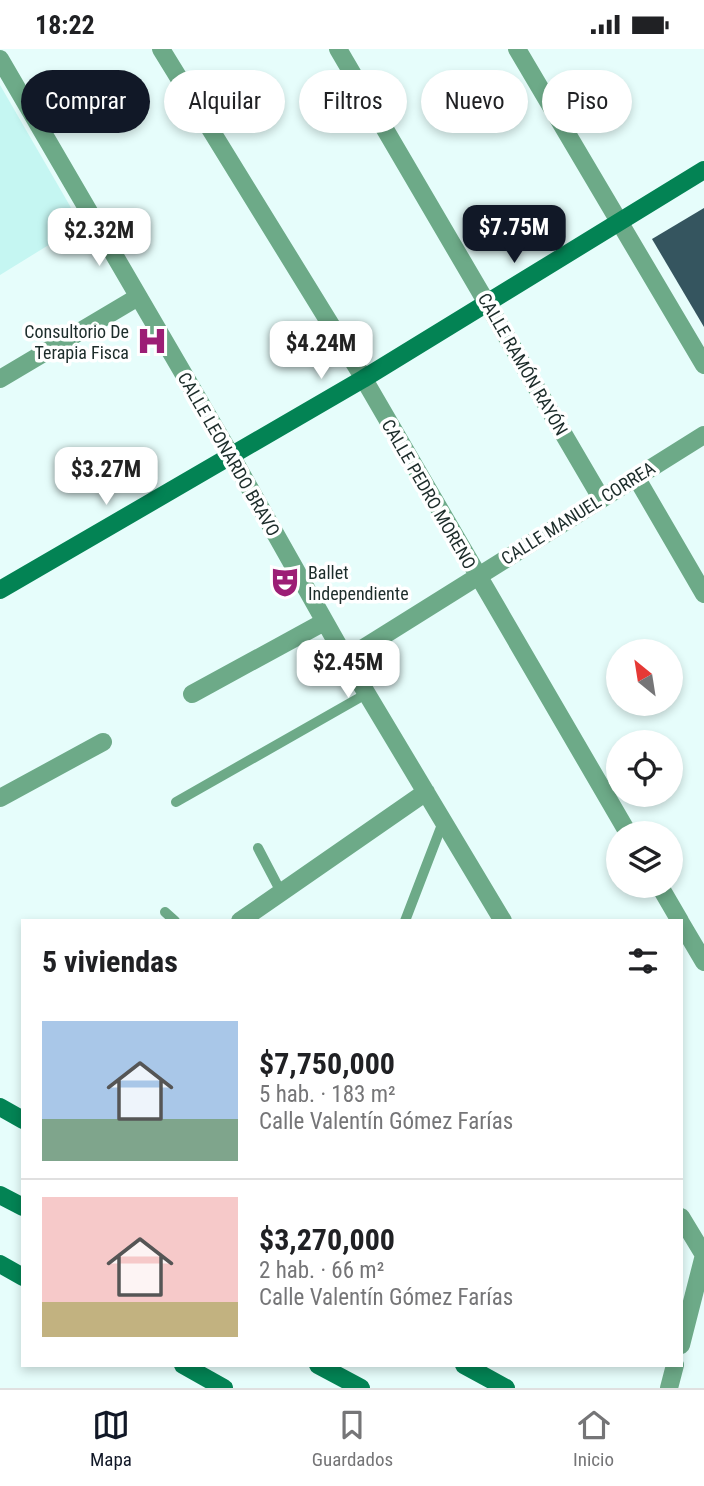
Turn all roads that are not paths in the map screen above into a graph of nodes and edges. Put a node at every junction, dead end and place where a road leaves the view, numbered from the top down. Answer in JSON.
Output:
{"nodes":[{"id":1,"x":161,"y":49,"type":"edge"},
{"id":2,"x":338,"y":49,"type":"edge"},
{"id":3,"x":517,"y":49,"type":"edge"},
{"id":4,"x":0,"y":59,"type":"edge"},
{"id":5,"x":704,"y":170,"type":"edge"},
{"id":6,"x":620,"y":221,"type":"junction"},
{"id":7,"x":138,"y":297,"type":"junction"},
{"id":8,"x":489,"y":303,"type":"junction"},
{"id":9,"x":704,"y":365,"type":"edge"},
{"id":10,"x":0,"y":379,"type":"edge"},
{"id":11,"x":363,"y":379,"type":"junction"},
{"id":12,"x":704,"y":435,"type":"edge"},
{"id":13,"x":232,"y":457,"type":"junction"},
{"id":14,"x":636,"y":477,"type":"junction"},
{"id":15,"x":601,"y":498,"type":"junction"},
{"id":16,"x":477,"y":576,"type":"junction"},
{"id":17,"x":0,"y":590,"type":"edge"},
{"id":18,"x":704,"y":594,"type":"edge"},
{"id":19,"x":324,"y":622,"type":"junction"},
{"id":20,"x":345,"y":659,"type":"junction"},
{"id":21,"x":192,"y":694,"type":"dead end"},
{"id":22,"x":366,"y":694,"type":"junction"},
{"id":23,"x":103,"y":742,"type":"dead end"},
{"id":24,"x":426,"y":792,"type":"junction"},
{"id":25,"x":0,"y":798,"type":"edge"},
{"id":26,"x":176,"y":802,"type":"dead end"},
{"id":27,"x":621,"y":821,"type":"edge"},
{"id":28,"x":443,"y":822,"type":"junction"},
{"id":29,"x":258,"y":848,"type":"dead end"},
{"id":30,"x":281,"y":892,"type":"junction"},
{"id":31,"x":667,"y":898,"type":"edge"},
{"id":32,"x":165,"y":912,"type":"dead end"},
{"id":33,"x":173,"y":919,"type":"edge"},
{"id":34,"x":243,"y":919,"type":"edge"},
{"id":35,"x":406,"y":919,"type":"edge"},
{"id":36,"x":502,"y":919,"type":"edge"},
{"id":37,"x":679,"y":919,"type":"edge"},
{"id":38,"x":683,"y":926,"type":"edge"},
{"id":39,"x":704,"y":962,"type":"edge"},
{"id":40,"x":0,"y":1107,"type":"edge"},
{"id":41,"x":21,"y":1119,"type":"edge"},
{"id":42,"x":0,"y":1195,"type":"edge"},
{"id":43,"x":21,"y":1206,"type":"edge"},
{"id":44,"x":683,"y":1220,"type":"edge"},
{"id":45,"x":704,"y":1255,"type":"edge"},
{"id":46,"x":0,"y":1264,"type":"edge"},
{"id":47,"x":21,"y":1276,"type":"edge"},
{"id":48,"x":683,"y":1337,"type":"edge"},
{"id":49,"x":187,"y":1367,"type":"edge"},
{"id":50,"x":322,"y":1367,"type":"edge"},
{"id":51,"x":468,"y":1367,"type":"edge"},
{"id":52,"x":674,"y":1367,"type":"edge"},
{"id":53,"x":224,"y":1388,"type":"edge"},
{"id":54,"x":361,"y":1388,"type":"edge"},
{"id":55,"x":506,"y":1388,"type":"edge"},
{"id":56,"x":669,"y":1388,"type":"edge"}],
"edges":[{"from":1,"to":11,"type":"street","name":"CALLE PEDRO MORENO"},
{"from":2,"to":8,"type":"street","name":"CALLE RAMÓN RAYÓN"},
{"from":3,"to":6,"type":"street"},
{"from":4,"to":7,"type":"street","name":"CALLE LEONARDO BRAVO"},
{"from":5,"to":6,"type":"main road"},
{"from":6,"to":8,"type":"main road"},
{"from":6,"to":9,"type":"street"},
{"from":7,"to":10,"type":"street"},
{"from":7,"to":13,"type":"street","name":"CALLE LEONARDO BRAVO"},
{"from":8,"to":11,"type":"main road"},
{"from":8,"to":15,"type":"street","name":"CALLE RAMÓN RAYÓN"},
{"from":11,"to":13,"type":"main road"},
{"from":11,"to":16,"type":"street","name":"CALLE PEDRO MORENO"},
{"from":12,"to":14,"type":"street","name":"CALLE MANUEL CORREA"},
{"from":13,"to":17,"type":"main road"},
{"from":13,"to":19,"type":"street","name":"CALLE LEONARDO BRAVO"},
{"from":14,"to":15,"type":"street","name":"CALLE MANUEL CORREA"},
{"from":14,"to":18,"type":"street"},
{"from":15,"to":16,"type":"street","name":"CALLE MANUEL CORREA"},
{"from":16,"to":20,"type":"street","name":"CALLE MANUEL CORREA"},
{"from":16,"to":27,"type":"street","name":"CALLE PEDRO MORENO"},
{"from":19,"to":20,"type":"street","name":"CALLE LEONARDO BRAVO"},
{"from":19,"to":21,"type":"street"},
{"from":20,"to":22,"type":"street","name":"CALLE LEONARDO BRAVO"},
{"from":22,"to":24,"type":"street","name":"CALLE LEONARDO BRAVO"},
{"from":22,"to":26,"type":"lane"},
{"from":23,"to":25,"type":"street"},
{"from":24,"to":28,"type":"street","name":"CALLE LEONARDO BRAVO"},
{"from":24,"to":30,"type":"street"},
{"from":28,"to":35,"type":"lane"},
{"from":28,"to":36,"type":"street","name":"CALLE LEONARDO BRAVO"},
{"from":29,"to":30,"type":"lane"},
{"from":30,"to":34,"type":"street"},
{"from":31,"to":37,"type":"street"},
{"from":32,"to":33,"type":"lane"},
{"from":38,"to":39,"type":"street"},
{"from":40,"to":41,"type":"main road"},
{"from":42,"to":43,"type":"main road"},
{"from":44,"to":45,"type":"street"},
{"from":45,"to":48,"type":"street"},
{"from":46,"to":47,"type":"main road"},
{"from":49,"to":53,"type":"main road"},
{"from":50,"to":54,"type":"main road"},
{"from":51,"to":55,"type":"main road"},
{"from":52,"to":56,"type":"street"}]}
